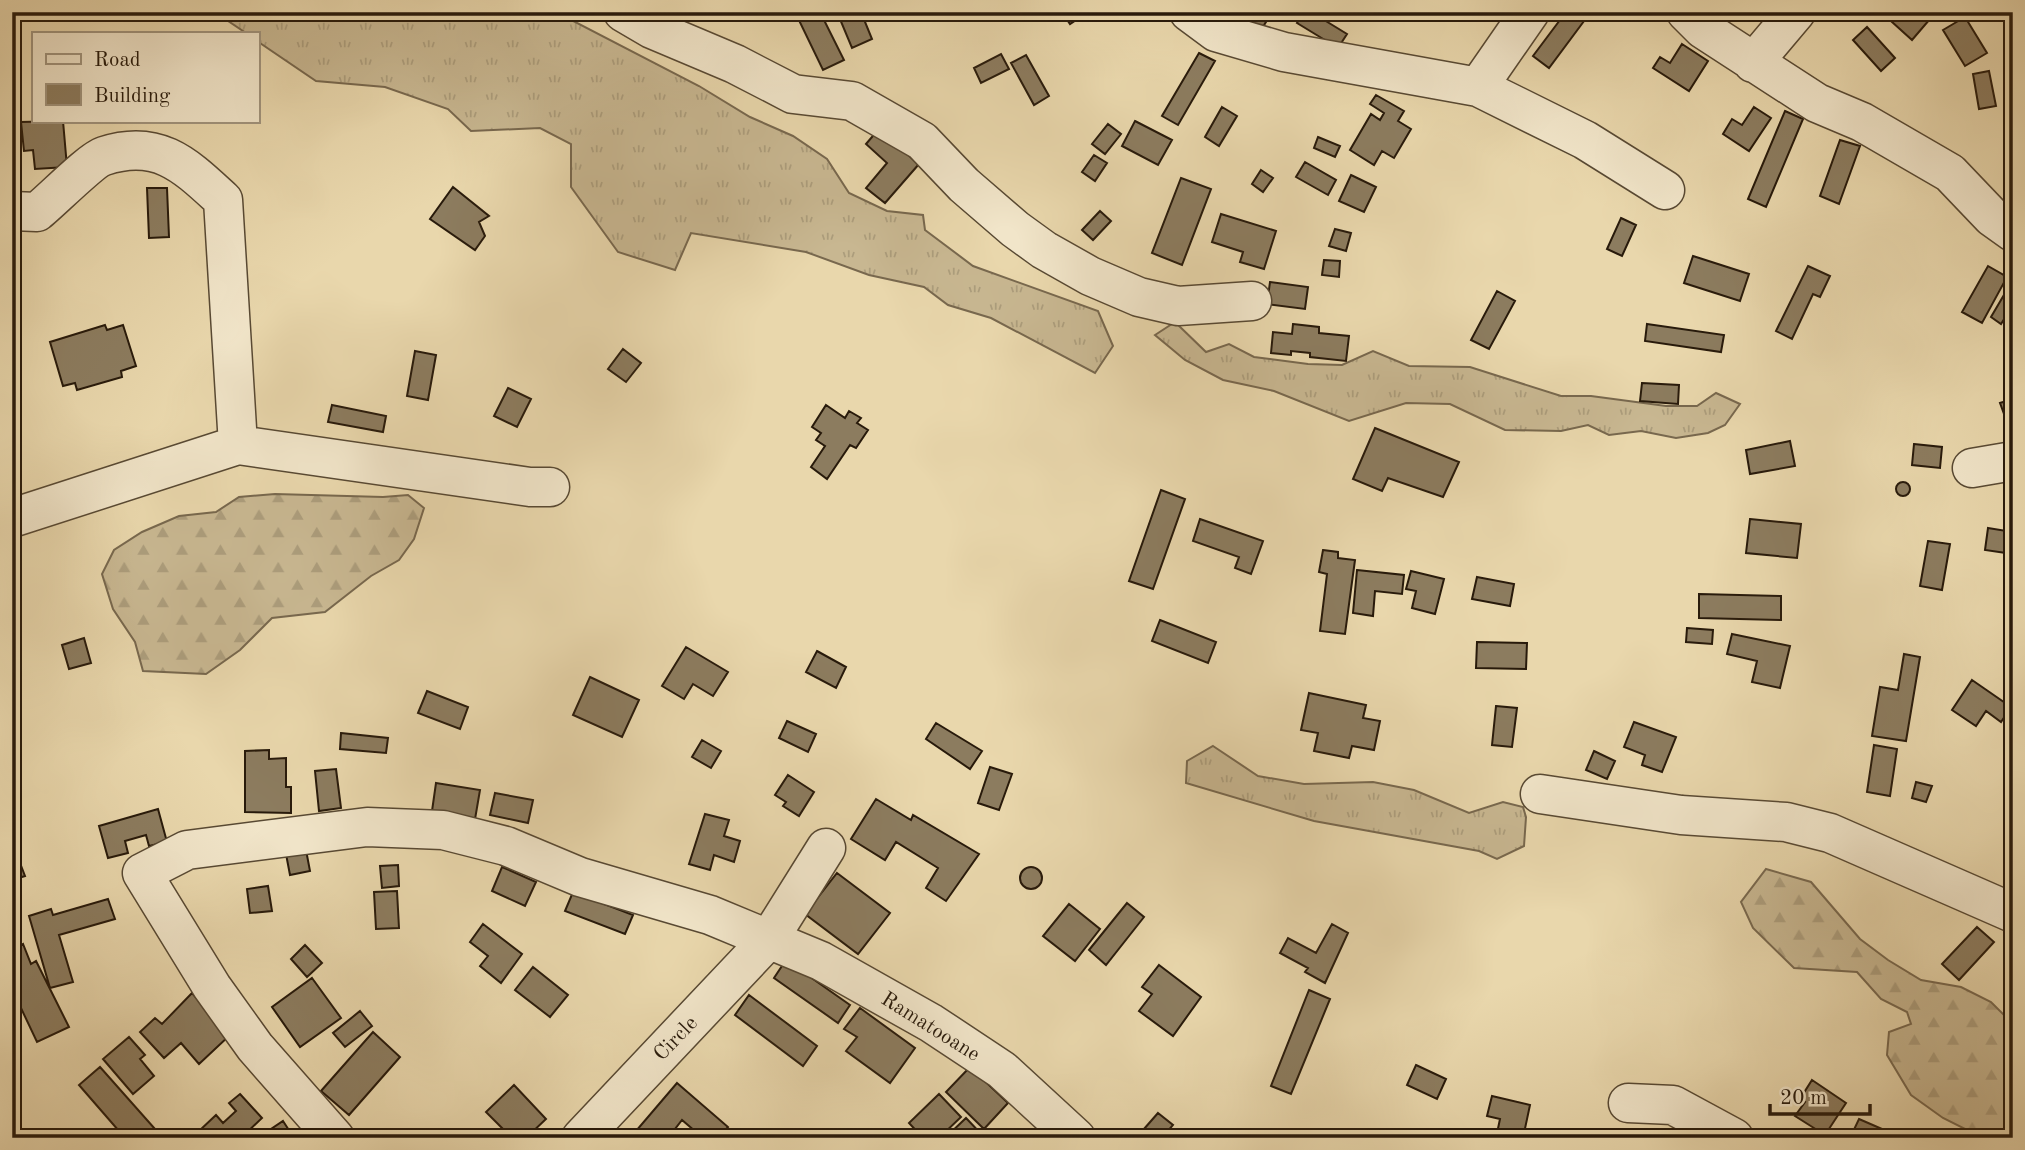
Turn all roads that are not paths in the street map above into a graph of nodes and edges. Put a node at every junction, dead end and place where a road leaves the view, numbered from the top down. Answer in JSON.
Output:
{"nodes":[{"id":1,"x":623,"y":12,"type":"edge"},
{"id":2,"x":1189,"y":12,"type":"edge"},
{"id":3,"x":1530,"y":12,"type":"edge"},
{"id":4,"x":1686,"y":12,"type":"edge"},
{"id":5,"x":1796,"y":12,"type":"edge"},
{"id":6,"x":1753,"y":63,"type":"junction"},
{"id":7,"x":1478,"y":87,"type":"junction"},
{"id":8,"x":1665,"y":190,"type":"dead end"},
{"id":9,"x":12,"y":211,"type":"edge"},
{"id":10,"x":2013,"y":232,"type":"edge"},
{"id":11,"x":1252,"y":301,"type":"dead end"},
{"id":12,"x":237,"y":445,"type":"junction"},
{"id":13,"x":2013,"y":461,"type":"edge"},
{"id":14,"x":1972,"y":468,"type":"dead end"},
{"id":15,"x":550,"y":487,"type":"dead end"},
{"id":16,"x":12,"y":518,"type":"edge"},
{"id":17,"x":1540,"y":794,"type":"dead end"},
{"id":18,"x":827,"y":848,"type":"dead end"},
{"id":19,"x":2013,"y":913,"type":"edge"},
{"id":20,"x":769,"y":939,"type":"junction"},
{"id":21,"x":1629,"y":1103,"type":"dead end"},
{"id":22,"x":335,"y":1138,"type":"edge"},
{"id":23,"x":581,"y":1138,"type":"edge"},
{"id":24,"x":1076,"y":1138,"type":"edge"},
{"id":25,"x":1734,"y":1138,"type":"edge"}],
"edges":[{"from":1,"to":11,"type":"street"},
{"from":2,"to":7,"type":"street"},
{"from":3,"to":7,"type":"street"},
{"from":4,"to":6,"type":"street"},
{"from":5,"to":6,"type":"street"},
{"from":6,"to":10,"type":"street"},
{"from":7,"to":8,"type":"street"},
{"from":9,"to":12,"type":"street"},
{"from":12,"to":15,"type":"street"},
{"from":12,"to":16,"type":"street"},
{"from":13,"to":14,"type":"street"},
{"from":17,"to":19,"type":"street"},
{"from":18,"to":20,"type":"street","name":"Circle"},
{"from":20,"to":22,"type":"street","name":"Ramatooane"},
{"from":20,"to":23,"type":"street","name":"Circle"},
{"from":20,"to":24,"type":"street","name":"Ramatooane"},
{"from":21,"to":25,"type":"street"}]}
